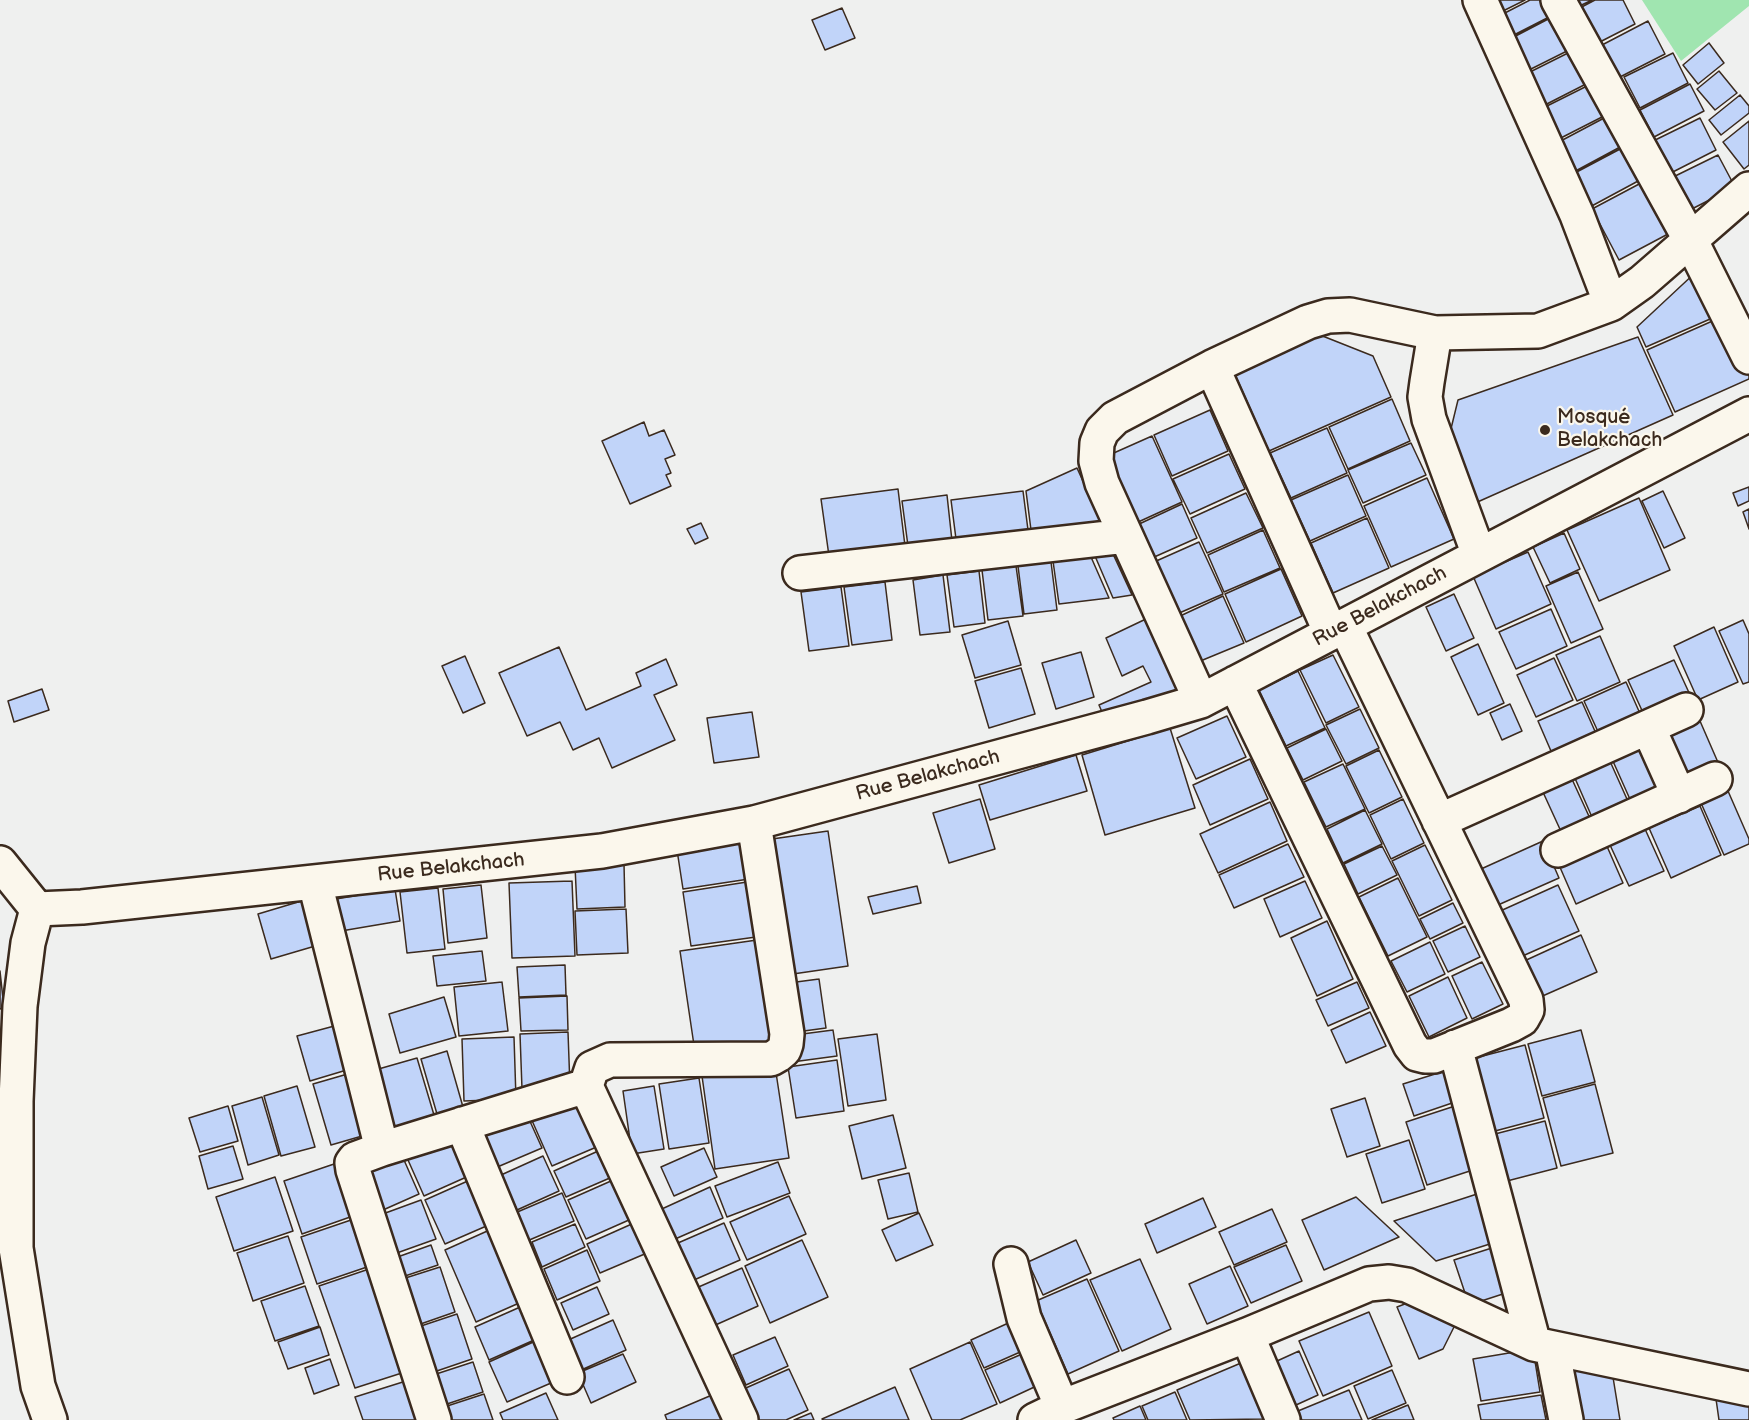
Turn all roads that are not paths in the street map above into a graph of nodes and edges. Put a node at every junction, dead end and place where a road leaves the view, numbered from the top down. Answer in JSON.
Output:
{"nodes":[{"id":1,"x":1480,"y":0,"type":"edge"},
{"id":2,"x":1558,"y":0,"type":"edge"},
{"id":3,"x":1749,"y":189,"type":"edge"},
{"id":4,"x":1691,"y":241,"type":"junction"},
{"id":5,"x":1611,"y":304,"type":"junction"},
{"id":6,"x":1435,"y":333,"type":"junction"},
{"id":7,"x":1749,"y":357,"type":"edge"},
{"id":8,"x":1212,"y":367,"type":"junction"},
{"id":9,"x":1749,"y":414,"type":"edge"},
{"id":10,"x":1126,"y":536,"type":"junction"},
{"id":11,"x":1479,"y":555,"type":"junction"},
{"id":12,"x":800,"y":573,"type":"dead end"},
{"id":13,"x":1338,"y":629,"type":"junction"},
{"id":14,"x":1235,"y":683,"type":"junction"},
{"id":15,"x":1201,"y":701,"type":"junction"},
{"id":16,"x":1686,"y":710,"type":"dead end"},
{"id":17,"x":1648,"y":727,"type":"junction"},
{"id":18,"x":1715,"y":779,"type":"dead end"},
{"id":19,"x":1679,"y":796,"type":"junction"},
{"id":20,"x":1439,"y":821,"type":"junction"},
{"id":21,"x":754,"y":823,"type":"junction"},
{"id":22,"x":1558,"y":850,"type":"dead end"},
{"id":23,"x":2,"y":870,"type":"edge"},
{"id":24,"x":315,"y":883,"type":"junction"},
{"id":25,"x":37,"y":909,"type":"junction"},
{"id":26,"x":1455,"y":1047,"type":"junction"},
{"id":27,"x":586,"y":1086,"type":"junction"},
{"id":28,"x":462,"y":1124,"type":"junction"},
{"id":29,"x":382,"y":1149,"type":"junction"},
{"id":30,"x":1011,"y":1264,"type":"dead end"},
{"id":31,"x":1246,"y":1335,"type":"junction"},
{"id":32,"x":1543,"y":1346,"type":"junction"},
{"id":33,"x":567,"y":1377,"type":"dead end"},
{"id":34,"x":1749,"y":1389,"type":"edge"},
{"id":35,"x":1070,"y":1411,"type":"edge"},
{"id":36,"x":50,"y":1420,"type":"edge"},
{"id":37,"x":434,"y":1420,"type":"edge"},
{"id":38,"x":741,"y":1420,"type":"edge"},
{"id":39,"x":1282,"y":1420,"type":"edge"},
{"id":40,"x":1566,"y":1420,"type":"edge"}],
"edges":[{"from":1,"to":5,"type":"street"},
{"from":2,"to":4,"type":"street"},
{"from":3,"to":4,"type":"street"},
{"from":4,"to":5,"type":"street"},
{"from":4,"to":7,"type":"street"},
{"from":5,"to":6,"type":"street"},
{"from":6,"to":8,"type":"street"},
{"from":6,"to":11,"type":"street"},
{"from":8,"to":10,"type":"street"},
{"from":8,"to":13,"type":"street"},
{"from":9,"to":11,"type":"street","name":"Rue Belakchach"},
{"from":10,"to":12,"type":"street"},
{"from":10,"to":15,"type":"street"},
{"from":11,"to":13,"type":"street","name":"Rue Belakchach"},
{"from":13,"to":14,"type":"street","name":"Rue Belakchach"},
{"from":13,"to":20,"type":"street"},
{"from":14,"to":15,"type":"street","name":"Rue Belakchach"},
{"from":14,"to":26,"type":"street"},
{"from":15,"to":21,"type":"street","name":"Rue Belakchach"},
{"from":16,"to":17,"type":"street"},
{"from":17,"to":19,"type":"street"},
{"from":17,"to":20,"type":"street"},
{"from":18,"to":19,"type":"street"},
{"from":19,"to":22,"type":"street"},
{"from":20,"to":26,"type":"street"},
{"from":21,"to":24,"type":"street","name":"Rue Belakchach"},
{"from":21,"to":27,"type":"street"},
{"from":23,"to":25,"type":"street"},
{"from":24,"to":25,"type":"street","name":"Rue Belakchach"},
{"from":24,"to":29,"type":"street"},
{"from":25,"to":36,"type":"street"},
{"from":26,"to":32,"type":"street"},
{"from":27,"to":28,"type":"street"},
{"from":27,"to":38,"type":"street"},
{"from":28,"to":29,"type":"street"},
{"from":28,"to":33,"type":"street"},
{"from":29,"to":37,"type":"street"},
{"from":30,"to":35,"type":"street"},
{"from":31,"to":32,"type":"street"},
{"from":31,"to":35,"type":"street"},
{"from":31,"to":39,"type":"street"},
{"from":32,"to":34,"type":"street"},
{"from":32,"to":40,"type":"street"}]}
